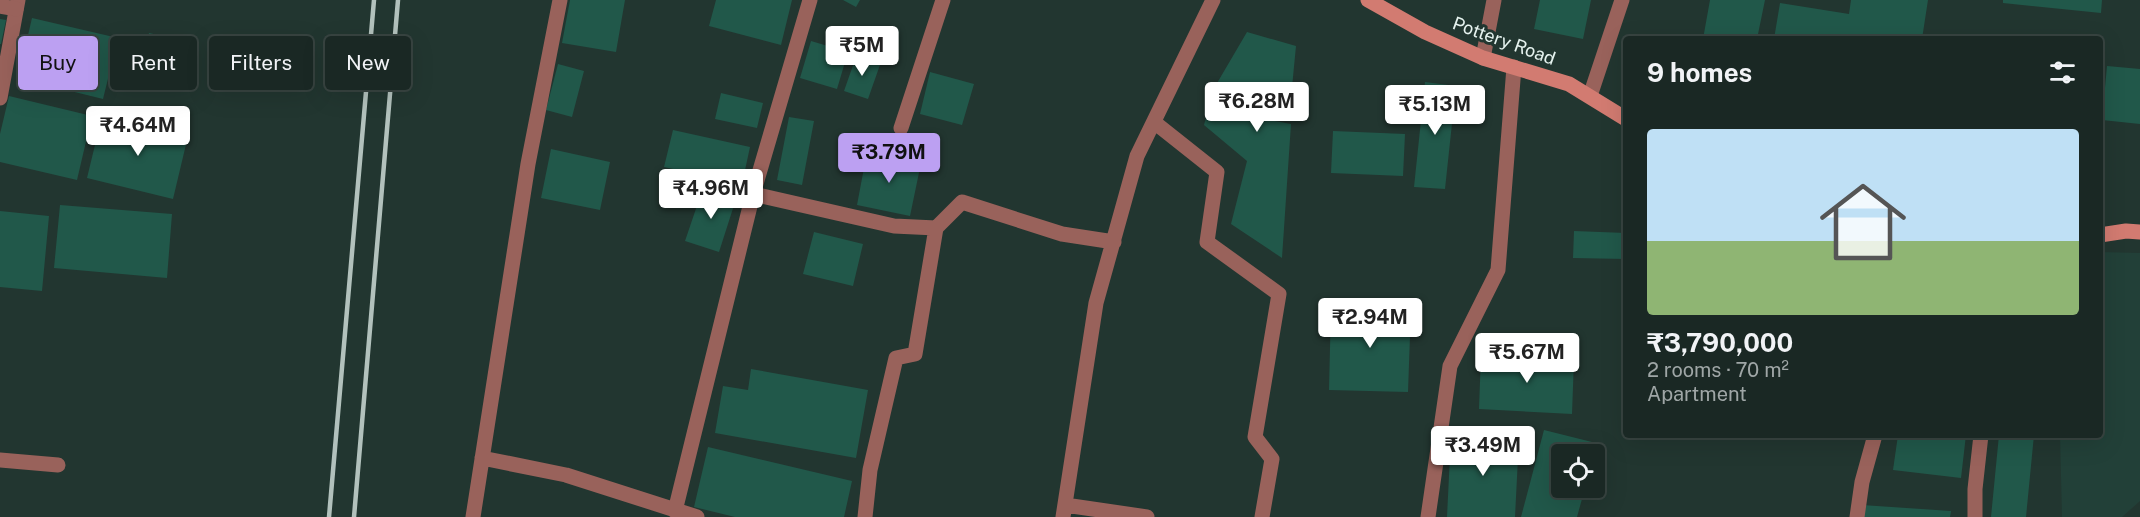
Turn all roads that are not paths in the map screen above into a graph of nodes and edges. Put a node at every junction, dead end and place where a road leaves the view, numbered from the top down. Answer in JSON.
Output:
{"nodes":[{"id":1,"x":560,"y":0,"type":"edge"},
{"id":2,"x":810,"y":0,"type":"edge"},
{"id":3,"x":943,"y":0,"type":"edge"},
{"id":4,"x":1213,"y":0,"type":"edge"},
{"id":5,"x":1368,"y":0,"type":"edge"},
{"id":6,"x":1494,"y":0,"type":"edge"},
{"id":7,"x":1622,"y":0,"type":"edge"},
{"id":8,"x":17,"y":4,"type":"edge"},
{"id":9,"x":0,"y":6,"type":"edge"},
{"id":10,"x":1483,"y":58,"type":"junction"},
{"id":11,"x":1514,"y":67,"type":"junction"},
{"id":12,"x":1590,"y":96,"type":"junction"},
{"id":13,"x":0,"y":98,"type":"edge"},
{"id":14,"x":1623,"y":117,"type":"edge"},
{"id":15,"x":1154,"y":122,"type":"junction"},
{"id":16,"x":901,"y":128,"type":"dead end"},
{"id":17,"x":753,"y":194,"type":"junction"},
{"id":18,"x":936,"y":228,"type":"junction"},
{"id":19,"x":2140,"y":232,"type":"edge"},
{"id":20,"x":2103,"y":235,"type":"edge"},
{"id":21,"x":1114,"y":242,"type":"junction"},
{"id":22,"x":1874,"y":438,"type":"edge"},
{"id":23,"x":1981,"y":438,"type":"edge"},
{"id":24,"x":482,"y":458,"type":"junction"},
{"id":25,"x":0,"y":460,"type":"edge"},
{"id":26,"x":58,"y":465,"type":"dead end"},
{"id":27,"x":675,"y":511,"type":"junction"},
{"id":28,"x":1064,"y":511,"type":"edge"},
{"id":29,"x":473,"y":517,"type":"edge"},
{"id":30,"x":697,"y":517,"type":"edge"},
{"id":31,"x":865,"y":517,"type":"edge"},
{"id":32,"x":1147,"y":517,"type":"edge"},
{"id":33,"x":1262,"y":517,"type":"edge"},
{"id":34,"x":1428,"y":517,"type":"edge"},
{"id":35,"x":1857,"y":517,"type":"edge"},
{"id":36,"x":1975,"y":517,"type":"edge"}],
"edges":[{"from":1,"to":24,"type":"street"},
{"from":2,"to":17,"type":"street"},
{"from":3,"to":16,"type":"street"},
{"from":4,"to":15,"type":"street"},
{"from":5,"to":10,"type":"street","name":"Pottery Road"},
{"from":6,"to":10,"type":"street"},
{"from":7,"to":12,"type":"street"},
{"from":8,"to":9,"type":"street"},
{"from":8,"to":13,"type":"street"},
{"from":10,"to":11,"type":"street","name":"Pottery Road"},
{"from":11,"to":12,"type":"street","name":"Pottery Road"},
{"from":11,"to":34,"type":"street"},
{"from":12,"to":14,"type":"street","name":"Pottery Road"},
{"from":15,"to":21,"type":"street"},
{"from":15,"to":33,"type":"street"},
{"from":17,"to":18,"type":"street"},
{"from":17,"to":27,"type":"street"},
{"from":18,"to":21,"type":"street"},
{"from":18,"to":31,"type":"street"},
{"from":19,"to":20,"type":"street"},
{"from":21,"to":28,"type":"street"},
{"from":22,"to":35,"type":"street"},
{"from":23,"to":36,"type":"street"},
{"from":24,"to":27,"type":"street"},
{"from":24,"to":29,"type":"street"},
{"from":25,"to":26,"type":"street"},
{"from":27,"to":30,"type":"street"},
{"from":28,"to":32,"type":"street"}]}
